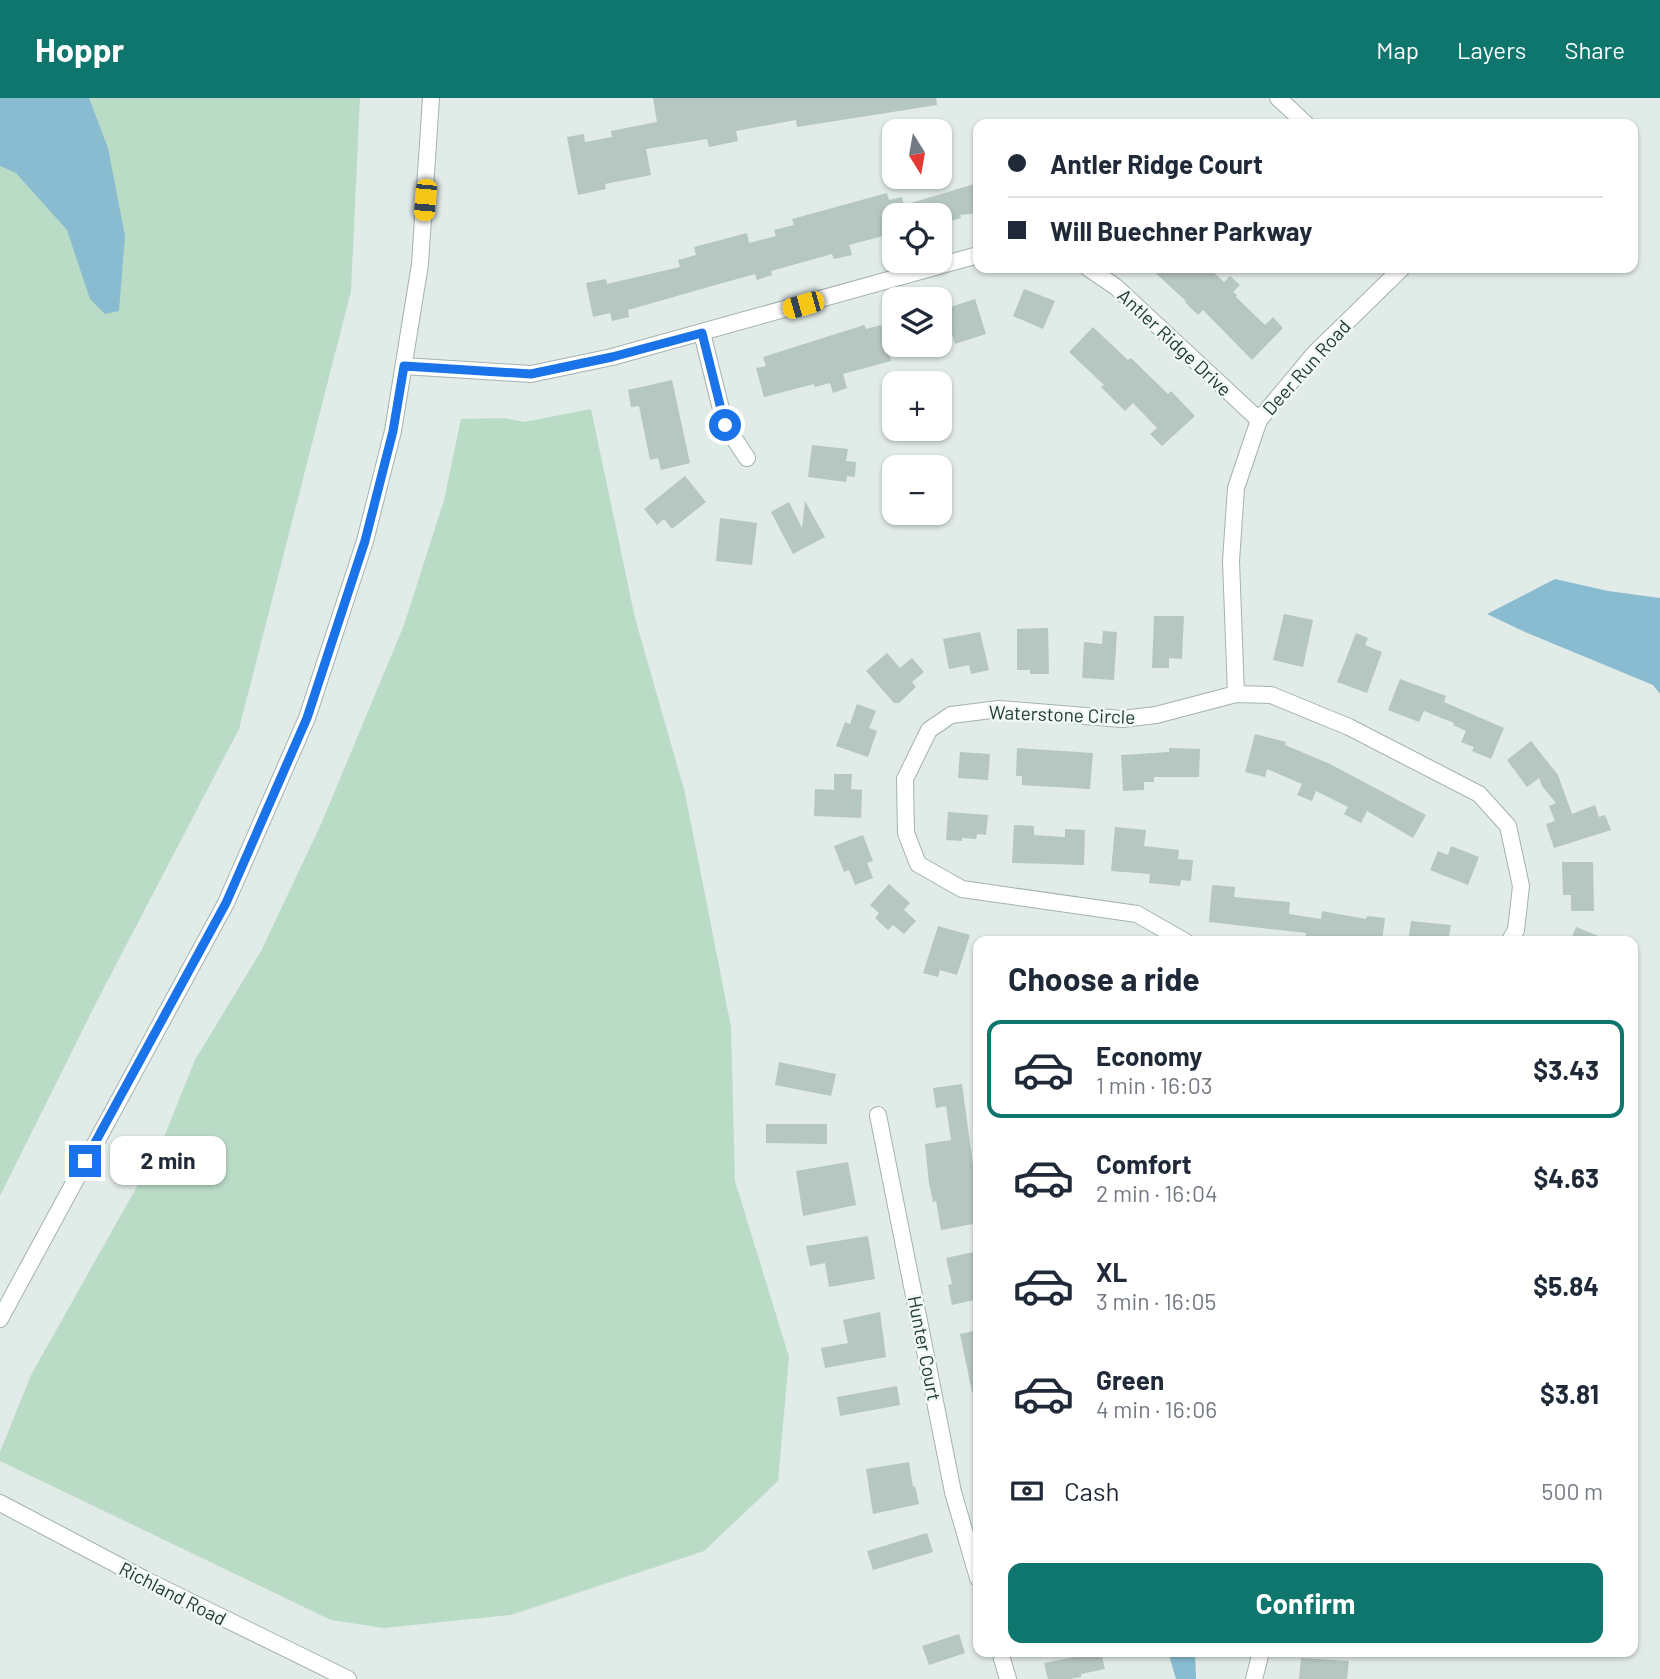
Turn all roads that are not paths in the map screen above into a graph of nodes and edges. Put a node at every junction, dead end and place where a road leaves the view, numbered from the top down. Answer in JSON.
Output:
{"nodes":[{"id":1,"x":430,"y":98,"type":"edge"},
{"id":2,"x":1278,"y":98,"type":"edge"},
{"id":3,"x":1301,"y":119,"type":"edge"},
{"id":4,"x":973,"y":256,"type":"edge"},
{"id":5,"x":1095,"y":273,"type":"edge"},
{"id":6,"x":1397,"y":273,"type":"edge"},
{"id":7,"x":702,"y":333,"type":"junction"},
{"id":8,"x":404,"y":366,"type":"junction"},
{"id":9,"x":1259,"y":420,"type":"junction"},
{"id":10,"x":747,"y":458,"type":"dead end"},
{"id":11,"x":1236,"y":694,"type":"junction"},
{"id":12,"x":1176,"y":936,"type":"edge"},
{"id":13,"x":1512,"y":936,"type":"edge"},
{"id":14,"x":878,"y":1115,"type":"dead end"},
{"id":15,"x":0,"y":1319,"type":"edge"},
{"id":16,"x":0,"y":1503,"type":"edge"},
{"id":17,"x":973,"y":1561,"type":"edge"},
{"id":18,"x":1001,"y":1657,"type":"edge"},
{"id":19,"x":1260,"y":1657,"type":"edge"},
{"id":20,"x":348,"y":1679,"type":"edge"},
{"id":21,"x":1008,"y":1679,"type":"edge"},
{"id":22,"x":1254,"y":1679,"type":"edge"}],
"edges":[{"from":1,"to":8,"type":"street"},
{"from":2,"to":3,"type":"street"},
{"from":4,"to":7,"type":"street"},
{"from":5,"to":9,"type":"street","name":"Antler Ridge Drive"},
{"from":6,"to":9,"type":"street","name":"Deer Run Road"},
{"from":7,"to":8,"type":"street"},
{"from":7,"to":10,"type":"street"},
{"from":8,"to":15,"type":"street"},
{"from":9,"to":11,"type":"street","name":"Deer Run Road"},
{"from":11,"to":12,"type":"street","name":"Waterstone Circle"},
{"from":11,"to":13,"type":"street","name":"Waterstone Circle"},
{"from":14,"to":17,"type":"street","name":"Hunter Court"},
{"from":16,"to":20,"type":"street","name":"Richland Road"},
{"from":18,"to":21,"type":"street"},
{"from":19,"to":22,"type":"street"}]}
